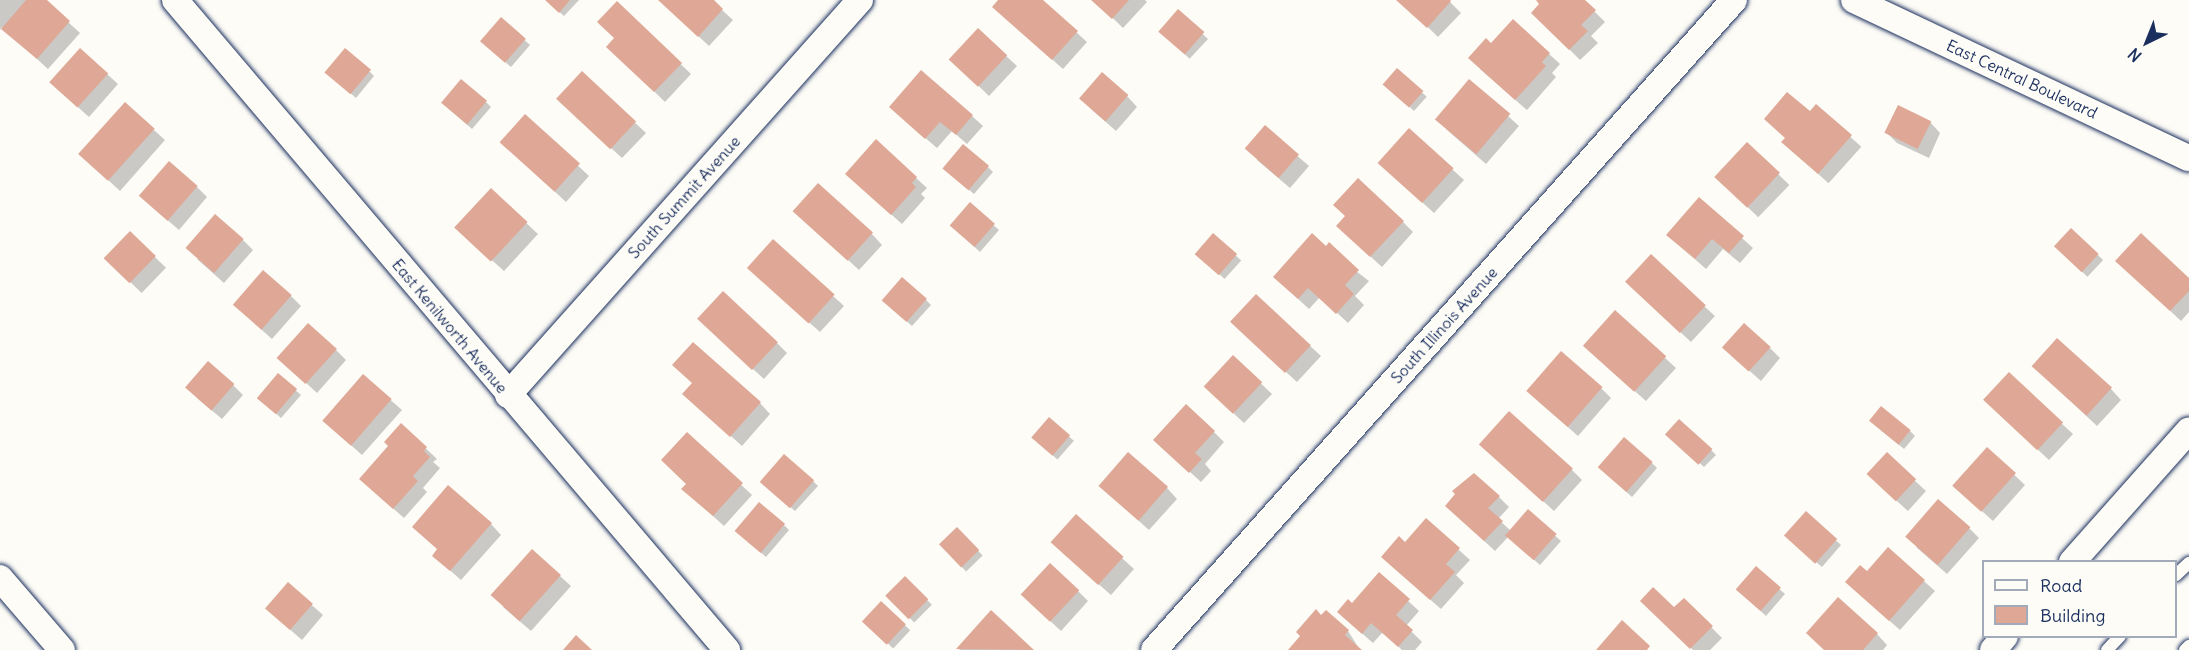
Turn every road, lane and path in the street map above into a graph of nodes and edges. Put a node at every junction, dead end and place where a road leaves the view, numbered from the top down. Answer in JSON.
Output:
{"nodes":[{"id":1,"x":175,"y":0,"type":"edge"},
{"id":2,"x":860,"y":0,"type":"edge"},
{"id":3,"x":1734,"y":0,"type":"edge"},
{"id":4,"x":1854,"y":0,"type":"edge"},
{"id":5,"x":2189,"y":158,"type":"edge"},
{"id":6,"x":508,"y":395,"type":"junction"},
{"id":7,"x":2189,"y":430,"type":"edge"},
{"id":8,"x":2073,"y":560,"type":"edge"},
{"id":9,"x":2189,"y":563,"type":"edge"},
{"id":10,"x":2177,"y":573,"type":"edge"},
{"id":11,"x":0,"y":578,"type":"edge"},
{"id":12,"x":2003,"y":638,"type":"edge"},
{"id":13,"x":2118,"y":638,"type":"edge"},
{"id":14,"x":2189,"y":646,"type":"edge"},
{"id":15,"x":55,"y":648,"type":"edge"},
{"id":16,"x":727,"y":650,"type":"edge"},
{"id":17,"x":1154,"y":650,"type":"edge"},
{"id":18,"x":1993,"y":650,"type":"edge"},
{"id":19,"x":2108,"y":650,"type":"edge"},
{"id":20,"x":2185,"y":650,"type":"edge"}],
"edges":[{"from":1,"to":6,"type":"street","name":"East Kenilworth Avenue"},
{"from":2,"to":6,"type":"street","name":"South Summit Avenue"},
{"from":3,"to":17,"type":"street","name":"South Illinois Avenue"},
{"from":4,"to":5,"type":"street","name":"East Central Boulevard"},
{"from":6,"to":16,"type":"street","name":"East Kenilworth Avenue"},
{"from":7,"to":8,"type":"street"},
{"from":9,"to":10,"type":"lane"},
{"from":11,"to":15,"type":"street"},
{"from":12,"to":18,"type":"street"},
{"from":13,"to":19,"type":"lane"},
{"from":14,"to":20,"type":"lane"}]}
